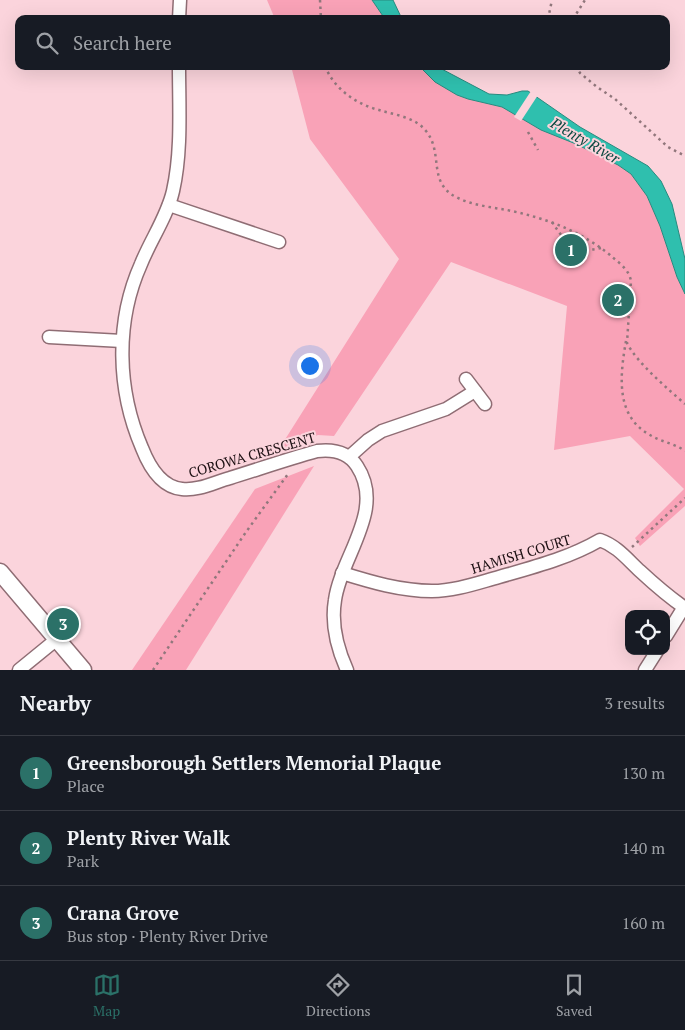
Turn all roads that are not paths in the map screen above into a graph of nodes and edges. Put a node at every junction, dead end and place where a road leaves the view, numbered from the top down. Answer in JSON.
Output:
{"nodes":[{"id":1,"x":180,"y":0,"type":"edge"},
{"id":2,"x":179,"y":15,"type":"edge"},
{"id":3,"x":179,"y":70,"type":"edge"},
{"id":4,"x":169,"y":205,"type":"junction"},
{"id":5,"x":279,"y":242,"type":"dead end"},
{"id":6,"x":49,"y":337,"type":"dead end"},
{"id":7,"x":122,"y":341,"type":"junction"},
{"id":8,"x":466,"y":379,"type":"dead end"},
{"id":9,"x":475,"y":391,"type":"junction"},
{"id":10,"x":485,"y":404,"type":"dead end"},
{"id":11,"x":349,"y":457,"type":"junction"},
{"id":12,"x":0,"y":572,"type":"edge"},
{"id":13,"x":342,"y":573,"type":"junction"},
{"id":14,"x":685,"y":607,"type":"edge"},
{"id":15,"x":670,"y":630,"type":"edge"},
{"id":16,"x":57,"y":639,"type":"junction"},
{"id":17,"x":654,"y":655,"type":"edge"},
{"id":18,"x":19,"y":670,"type":"edge"},
{"id":19,"x":84,"y":670,"type":"edge"},
{"id":20,"x":347,"y":670,"type":"edge"},
{"id":21,"x":645,"y":670,"type":"edge"}],
"edges":[{"from":1,"to":2,"type":"street"},
{"from":3,"to":4,"type":"street","name":"COROWA CRESCENT"},
{"from":4,"to":5,"type":"street"},
{"from":4,"to":7,"type":"street","name":"COROWA CRESCENT"},
{"from":6,"to":7,"type":"street"},
{"from":7,"to":11,"type":"street","name":"COROWA CRESCENT"},
{"from":8,"to":9,"type":"street"},
{"from":9,"to":10,"type":"street"},
{"from":9,"to":11,"type":"street"},
{"from":11,"to":13,"type":"street"},
{"from":12,"to":16,"type":"street"},
{"from":13,"to":14,"type":"street","name":"HAMISH COURT"},
{"from":13,"to":20,"type":"street"},
{"from":14,"to":15,"type":"street"},
{"from":16,"to":18,"type":"street"},
{"from":16,"to":19,"type":"street"},
{"from":17,"to":21,"type":"street"}]}
